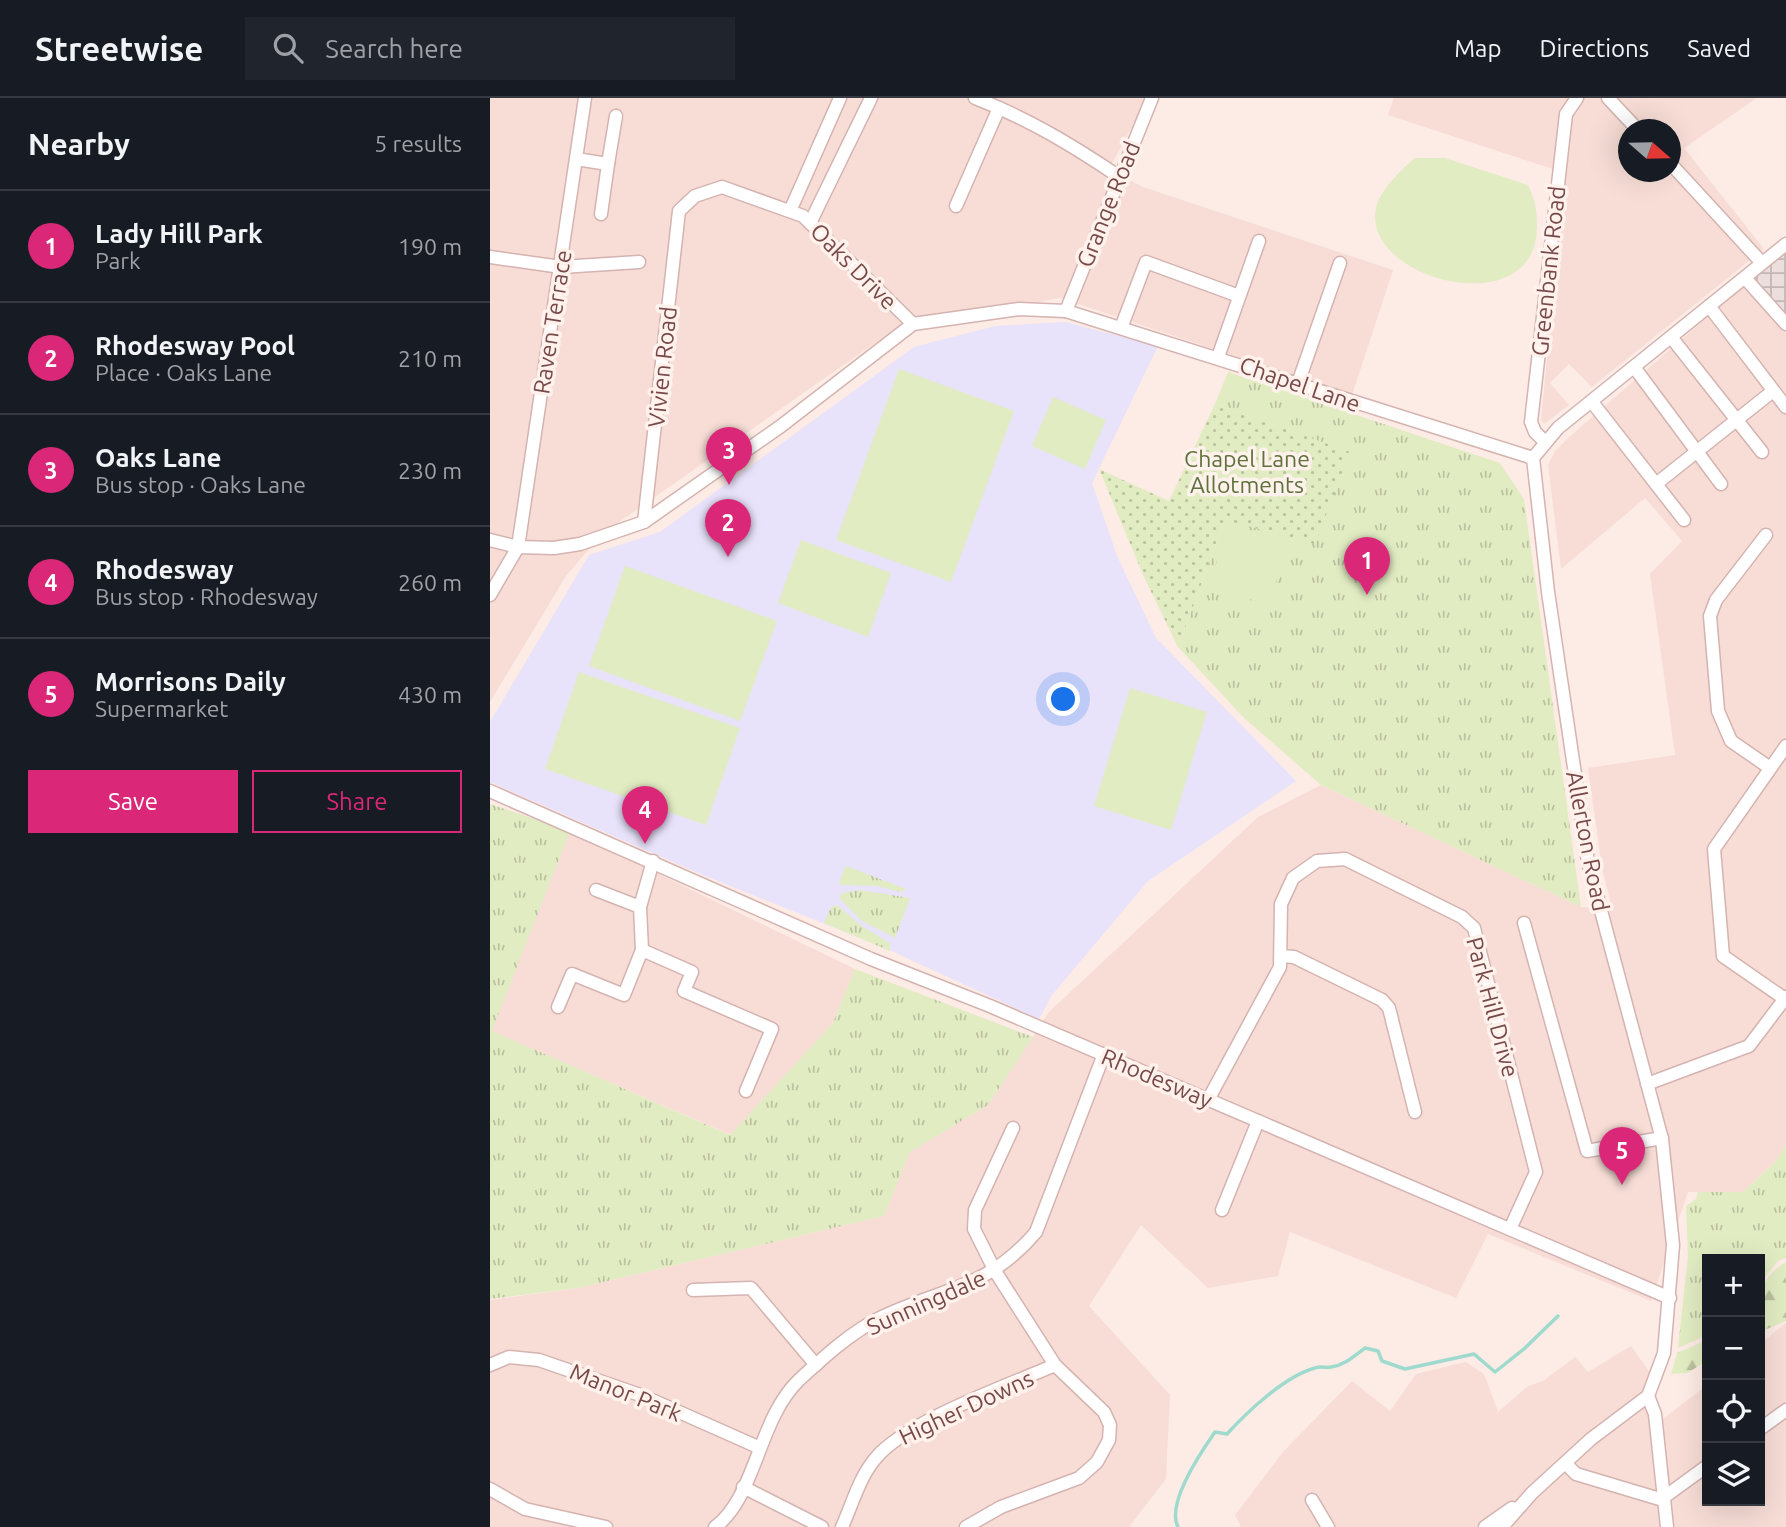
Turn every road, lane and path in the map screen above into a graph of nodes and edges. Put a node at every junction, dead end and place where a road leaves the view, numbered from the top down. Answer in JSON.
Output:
{"nodes":[{"id":1,"x":585,"y":98,"type":"edge"},
{"id":2,"x":840,"y":98,"type":"edge"},
{"id":3,"x":871,"y":98,"type":"edge"},
{"id":4,"x":975,"y":98,"type":"edge"},
{"id":5,"x":1152,"y":98,"type":"edge"},
{"id":6,"x":1577,"y":98,"type":"edge"},
{"id":7,"x":1608,"y":98,"type":"edge"},
{"id":8,"x":999,"y":108,"type":"junction"},
{"id":9,"x":616,"y":116,"type":"dead end"},
{"id":10,"x":1628,"y":119,"type":"edge"},
{"id":11,"x":576,"y":159,"type":"junction"},
{"id":12,"x":608,"y":164,"type":"junction"},
{"id":13,"x":1681,"y":174,"type":"edge"},
{"id":14,"x":1118,"y":176,"type":"junction"},
{"id":15,"x":956,"y":205,"type":"dead end"},
{"id":16,"x":679,"y":211,"type":"joint"},
{"id":17,"x":790,"y":211,"type":"junction"},
{"id":18,"x":601,"y":214,"type":"dead end"},
{"id":19,"x":810,"y":223,"type":"junction"},
{"id":20,"x":1259,"y":241,"type":"dead end"},
{"id":21,"x":1786,"y":244,"type":"edge"},
{"id":22,"x":490,"y":257,"type":"edge"},
{"id":23,"x":639,"y":262,"type":"dead end"},
{"id":24,"x":1339,"y":263,"type":"dead end"},
{"id":25,"x":1762,"y":263,"type":"junction"},
{"id":26,"x":561,"y":267,"type":"junction"},
{"id":27,"x":1745,"y":278,"type":"junction"},
{"id":28,"x":1239,"y":296,"type":"junction"},
{"id":29,"x":1709,"y":306,"type":"junction"},
{"id":30,"x":1066,"y":311,"type":"junction"},
{"id":31,"x":913,"y":324,"type":"junction"},
{"id":32,"x":1786,"y":324,"type":"edge"},
{"id":33,"x":1121,"y":328,"type":"junction"},
{"id":34,"x":1671,"y":337,"type":"junction"},
{"id":35,"x":1218,"y":357,"type":"junction"},
{"id":36,"x":1634,"y":367,"type":"junction"},
{"id":37,"x":1297,"y":386,"type":"junction"},
{"id":38,"x":1773,"y":391,"type":"junction"},
{"id":39,"x":1592,"y":402,"type":"junction"},
{"id":40,"x":1786,"y":407,"type":"edge"},
{"id":41,"x":1737,"y":420,"type":"junction"},
{"id":42,"x":1545,"y":442,"type":"junction"},
{"id":43,"x":1697,"y":452,"type":"junction"},
{"id":44,"x":1762,"y":452,"type":"dead end"},
{"id":45,"x":1533,"y":458,"type":"junction"},
{"id":46,"x":1656,"y":484,"type":"junction"},
{"id":47,"x":1721,"y":484,"type":"dead end"},
{"id":48,"x":1684,"y":520,"type":"dead end"},
{"id":49,"x":644,"y":522,"type":"junction"},
{"id":50,"x":1766,"y":535,"type":"dead end"},
{"id":51,"x":490,"y":540,"type":"edge"},
{"id":52,"x":518,"y":547,"type":"junction"},
{"id":53,"x":490,"y":595,"type":"edge"},
{"id":54,"x":1786,"y":746,"type":"edge"},
{"id":55,"x":1770,"y":768,"type":"junction"},
{"id":56,"x":490,"y":791,"type":"edge"},
{"id":57,"x":653,"y":861,"type":"junction"},
{"id":58,"x":596,"y":890,"type":"dead end"},
{"id":59,"x":640,"y":907,"type":"junction"},
{"id":60,"x":1524,"y":923,"type":"dead end"},
{"id":61,"x":642,"y":950,"type":"junction"},
{"id":62,"x":1281,"y":956,"type":"junction"},
{"id":63,"x":1785,"y":998,"type":"edge"},
{"id":64,"x":558,"y":1007,"type":"dead end"},
{"id":65,"x":1104,"y":1054,"type":"junction"},
{"id":66,"x":1647,"y":1084,"type":"junction"},
{"id":67,"x":746,"y":1091,"type":"dead end"},
{"id":68,"x":1208,"y":1100,"type":"junction"},
{"id":69,"x":1415,"y":1112,"type":"dead end"},
{"id":70,"x":1258,"y":1122,"type":"junction"},
{"id":71,"x":1013,"y":1128,"type":"dead end"},
{"id":72,"x":1662,"y":1138,"type":"junction"},
{"id":73,"x":1222,"y":1210,"type":"dead end"},
{"id":74,"x":1510,"y":1230,"type":"junction"},
{"id":75,"x":995,"y":1272,"type":"junction"},
{"id":76,"x":693,"y":1290,"type":"dead end"},
{"id":77,"x":1670,"y":1298,"type":"junction"},
{"id":78,"x":490,"y":1365,"type":"edge"},
{"id":79,"x":816,"y":1365,"type":"junction"},
{"id":80,"x":1055,"y":1365,"type":"junction"},
{"id":81,"x":1648,"y":1396,"type":"junction"},
{"id":82,"x":1786,"y":1410,"type":"edge"},
{"id":83,"x":1765,"y":1425,"type":"edge"},
{"id":84,"x":758,"y":1447,"type":"junction"},
{"id":85,"x":1565,"y":1464,"type":"junction"},
{"id":86,"x":1702,"y":1470,"type":"edge"},
{"id":87,"x":743,"y":1488,"type":"junction"},
{"id":88,"x":490,"y":1489,"type":"edge"},
{"id":89,"x":1532,"y":1493,"type":"junction"},
{"id":90,"x":1663,"y":1499,"type":"junction"},
{"id":91,"x":1312,"y":1500,"type":"dead end"},
{"id":92,"x":606,"y":1527,"type":"edge"},
{"id":93,"x":715,"y":1527,"type":"edge"},
{"id":94,"x":822,"y":1527,"type":"edge"},
{"id":95,"x":842,"y":1527,"type":"edge"},
{"id":96,"x":966,"y":1527,"type":"edge"},
{"id":97,"x":1328,"y":1527,"type":"edge"},
{"id":98,"x":1485,"y":1527,"type":"edge"},
{"id":99,"x":1502,"y":1527,"type":"edge"},
{"id":100,"x":1667,"y":1527,"type":"edge"}],
"edges":[{"from":1,"to":11,"type":"street","name":"Raven Terrace"},
{"from":2,"to":17,"type":"street"},
{"from":3,"to":19,"type":"street"},
{"from":4,"to":8,"type":"street"},
{"from":5,"to":14,"type":"street","name":"Grange Road"},
{"from":6,"to":42,"type":"street","name":"Greenbank Road"},
{"from":7,"to":10,"type":"street"},
{"from":8,"to":14,"type":"street"},
{"from":8,"to":15,"type":"street"},
{"from":9,"to":12,"type":"street"},
{"from":11,"to":12,"type":"street"},
{"from":11,"to":26,"type":"street","name":"Raven Terrace"},
{"from":12,"to":18,"type":"street"},
{"from":13,"to":25,"type":"street"},
{"from":14,"to":30,"type":"street","name":"Grange Road"},
{"from":16,"to":17,"type":"street","name":"Oaks Drive"},
{"from":16,"to":49,"type":"street","name":"Vivien Road"},
{"from":17,"to":19,"type":"street","name":"Oaks Drive"},
{"from":19,"to":31,"type":"street","name":"Oaks Drive"},
{"from":20,"to":28,"type":"street"},
{"from":21,"to":25,"type":"street"},
{"from":22,"to":26,"type":"street"},
{"from":23,"to":26,"type":"street"},
{"from":24,"to":37,"type":"street"},
{"from":25,"to":27,"type":"street"},
{"from":26,"to":52,"type":"street","name":"Raven Terrace"},
{"from":27,"to":29,"type":"street"},
{"from":27,"to":32,"type":"street"},
{"from":28,"to":33,"type":"street"},
{"from":28,"to":35,"type":"street"},
{"from":29,"to":34,"type":"street"},
{"from":29,"to":38,"type":"street"},
{"from":30,"to":31,"type":"street","name":"Chapel Lane"},
{"from":30,"to":33,"type":"street","name":"Chapel Lane"},
{"from":31,"to":49,"type":"street"},
{"from":33,"to":35,"type":"street","name":"Chapel Lane"},
{"from":34,"to":36,"type":"street"},
{"from":34,"to":41,"type":"street"},
{"from":35,"to":37,"type":"street","name":"Chapel Lane"},
{"from":36,"to":39,"type":"street"},
{"from":36,"to":43,"type":"street"},
{"from":37,"to":45,"type":"street","name":"Chapel Lane"},
{"from":38,"to":40,"type":"street"},
{"from":38,"to":41,"type":"street"},
{"from":39,"to":42,"type":"street"},
{"from":39,"to":46,"type":"street"},
{"from":41,"to":43,"type":"street"},
{"from":41,"to":44,"type":"street"},
{"from":42,"to":45,"type":"street"},
{"from":43,"to":46,"type":"street"},
{"from":43,"to":47,"type":"street"},
{"from":45,"to":66,"type":"street","name":"Allerton Road"},
{"from":46,"to":48,"type":"street"},
{"from":49,"to":52,"type":"street"},
{"from":50,"to":55,"type":"street"},
{"from":51,"to":52,"type":"street"},
{"from":52,"to":53,"type":"street"},
{"from":54,"to":55,"type":"street"},
{"from":55,"to":63,"type":"street"},
{"from":56,"to":57,"type":"street","name":"Rhodesway"},
{"from":57,"to":59,"type":"street"},
{"from":57,"to":65,"type":"street","name":"Rhodesway"},
{"from":58,"to":59,"type":"street"},
{"from":59,"to":61,"type":"street"},
{"from":60,"to":72,"type":"street"},
{"from":61,"to":64,"type":"street"},
{"from":61,"to":67,"type":"street"},
{"from":62,"to":68,"type":"street","name":"Park Hill Drive"},
{"from":62,"to":69,"type":"street"},
{"from":62,"to":74,"type":"street","name":"Park Hill Drive"},
{"from":63,"to":66,"type":"street"},
{"from":65,"to":68,"type":"street","name":"Rhodesway"},
{"from":65,"to":75,"type":"street","name":"Sunningdale"},
{"from":66,"to":72,"type":"street","name":"Allerton Road"},
{"from":68,"to":70,"type":"street","name":"Rhodesway"},
{"from":70,"to":73,"type":"street"},
{"from":70,"to":74,"type":"street","name":"Rhodesway"},
{"from":71,"to":75,"type":"street"},
{"from":72,"to":77,"type":"street","name":"Allerton Road"},
{"from":74,"to":77,"type":"street","name":"Rhodesway"},
{"from":75,"to":79,"type":"street","name":"Sunningdale"},
{"from":75,"to":80,"type":"street"},
{"from":76,"to":79,"type":"street"},
{"from":77,"to":81,"type":"street","name":"Allerton Road"},
{"from":78,"to":84,"type":"street","name":"Manor Park"},
{"from":79,"to":84,"type":"street","name":"Sunningdale"},
{"from":80,"to":95,"type":"street","name":"Higher Downs"},
{"from":80,"to":96,"type":"street"},
{"from":81,"to":85,"type":"street"},
{"from":81,"to":90,"type":"street"},
{"from":82,"to":83,"type":"street"},
{"from":84,"to":87,"type":"street","name":"Sunningdale"},
{"from":85,"to":89,"type":"street"},
{"from":85,"to":90,"type":"street"},
{"from":86,"to":90,"type":"street"},
{"from":87,"to":93,"type":"street","name":"Sunningdale"},
{"from":87,"to":94,"type":"street"},
{"from":88,"to":92,"type":"street"},
{"from":89,"to":98,"type":"street"},
{"from":89,"to":99,"type":"street"},
{"from":90,"to":100,"type":"street"},
{"from":91,"to":97,"type":"street"}]}
